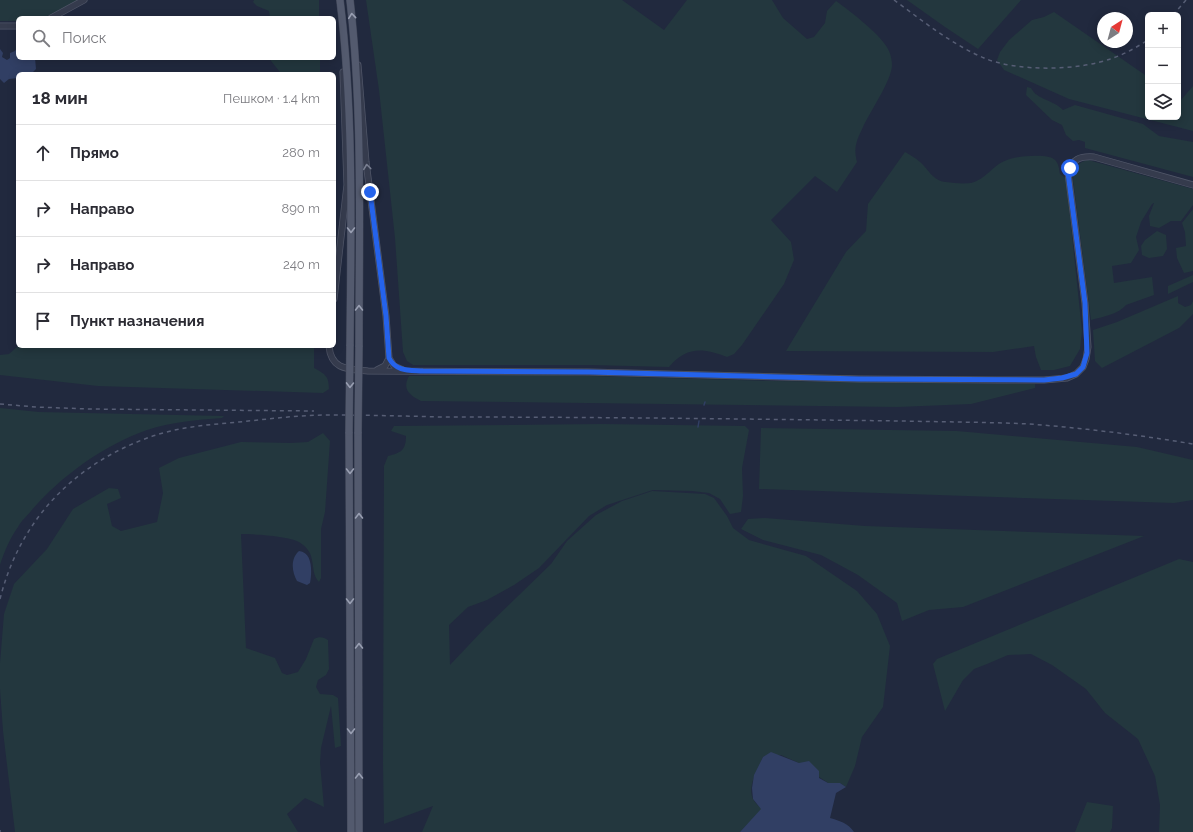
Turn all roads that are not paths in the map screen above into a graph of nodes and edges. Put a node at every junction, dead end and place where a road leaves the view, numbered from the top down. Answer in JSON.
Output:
{"nodes":[{"id":1,"x":84,"y":0,"type":"edge"},
{"id":2,"x":340,"y":0,"type":"edge"},
{"id":3,"x":350,"y":0,"type":"edge"},
{"id":4,"x":55,"y":16,"type":"edge"},
{"id":5,"x":0,"y":26,"type":"edge"},
{"id":6,"x":16,"y":26,"type":"edge"},
{"id":7,"x":344,"y":37,"type":"junction"},
{"id":8,"x":354,"y":37,"type":"junction"},
{"id":9,"x":1193,"y":185,"type":"edge"},
{"id":10,"x":336,"y":281,"type":"edge"},
{"id":11,"x":329,"y":348,"type":"edge"},
{"id":12,"x":389,"y":358,"type":"junction"},
{"id":13,"x":368,"y":371,"type":"junction"},
{"id":14,"x":423,"y":371,"type":"junction"},
{"id":15,"x":351,"y":832,"type":"edge"},
{"id":16,"x":359,"y":832,"type":"edge"}],
"edges":[{"from":1,"to":4,"type":"street"},
{"from":2,"to":7,"type":"main road"},
{"from":8,"to":3,"type":"main road","one_way":true},
{"from":5,"to":6,"type":"street"},
{"from":7,"to":10,"type":"street"},
{"from":7,"to":15,"type":"main road","one_way":true,"bridge":true},
{"from":12,"to":8,"type":"street","one_way":true},
{"from":16,"to":8,"type":"main road","one_way":true,"bridge":true},
{"from":9,"to":14,"type":"street"},
{"from":11,"to":13,"type":"street"},
{"from":12,"to":13,"type":"street"},
{"from":12,"to":14,"type":"street"},
{"from":13,"to":14,"type":"street"}]}
